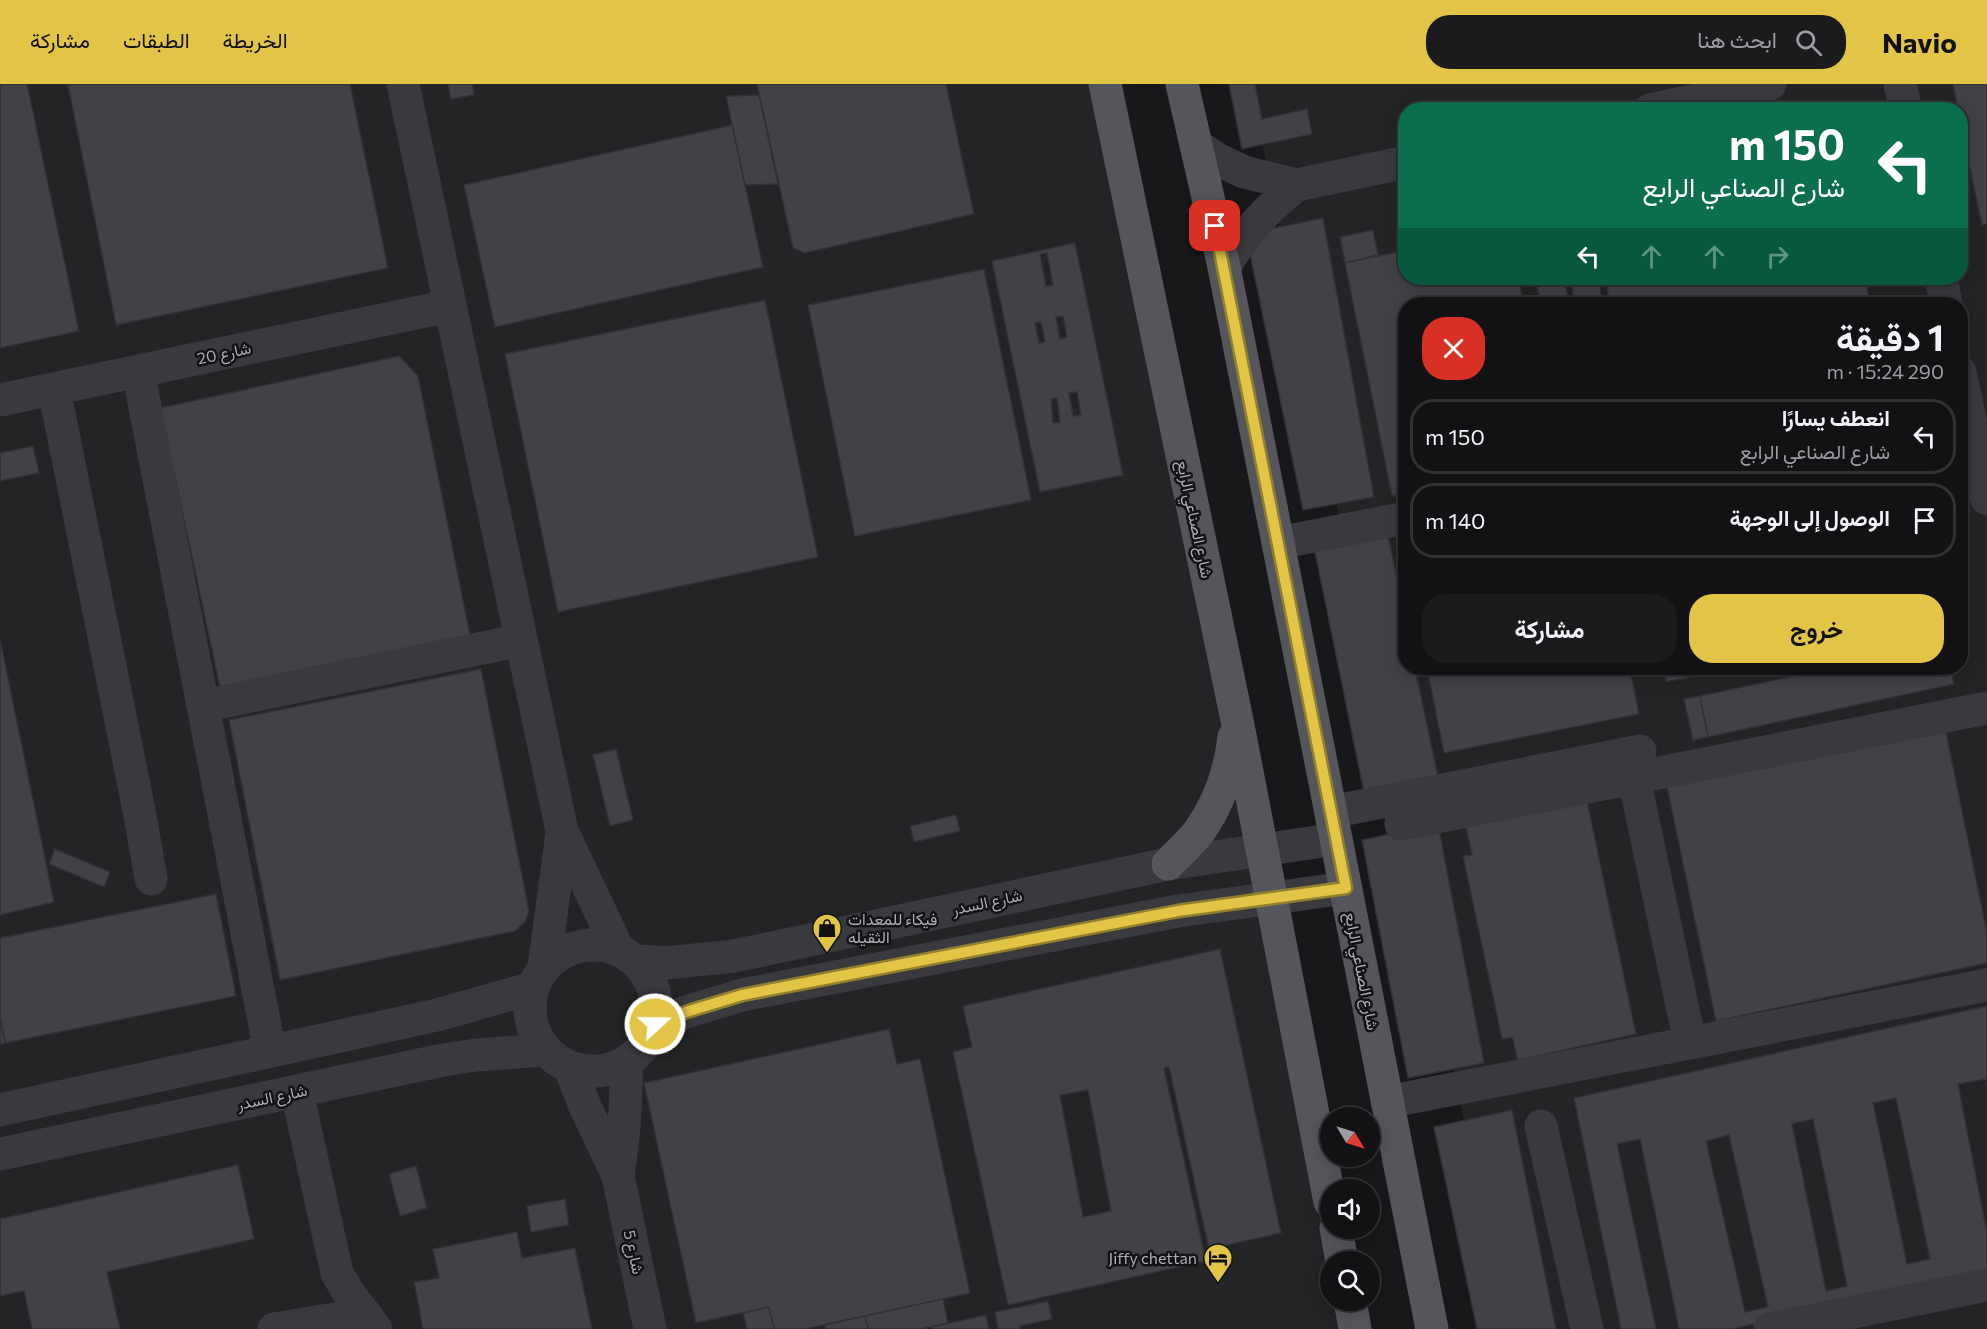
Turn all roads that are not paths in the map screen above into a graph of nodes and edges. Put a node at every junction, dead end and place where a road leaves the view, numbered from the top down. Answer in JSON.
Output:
{"nodes":[{"id":1,"x":403,"y":84,"type":"edge"},
{"id":2,"x":1105,"y":84,"type":"edge"},
{"id":3,"x":1182,"y":84,"type":"edge"},
{"id":4,"x":1770,"y":84,"type":"edge"},
{"id":5,"x":1900,"y":84,"type":"edge"},
{"id":6,"x":1687,"y":102,"type":"edge"},
{"id":7,"x":1904,"y":102,"type":"edge"},
{"id":8,"x":1196,"y":145,"type":"junction"},
{"id":9,"x":1398,"y":164,"type":"edge"},
{"id":10,"x":1297,"y":185,"type":"junction"},
{"id":11,"x":1224,"y":267,"type":"junction"},
{"id":12,"x":449,"y":306,"type":"junction"},
{"id":13,"x":138,"y":371,"type":"junction"},
{"id":14,"x":54,"y":389,"type":"junction"},
{"id":15,"x":0,"y":400,"type":"edge"},
{"id":16,"x":1968,"y":410,"type":"edge"},
{"id":17,"x":1987,"y":499,"type":"edge"},
{"id":18,"x":1398,"y":520,"type":"edge"},
{"id":19,"x":1278,"y":543,"type":"junction"},
{"id":20,"x":521,"y":640,"type":"junction"},
{"id":21,"x":203,"y":706,"type":"junction"},
{"id":22,"x":1987,"y":708,"type":"edge"},
{"id":23,"x":1237,"y":720,"type":"junction"},
{"id":24,"x":1637,"y":765,"type":"junction"},
{"id":25,"x":1401,"y":824,"type":"dead end"},
{"id":26,"x":1334,"y":826,"type":"junction"},
{"id":27,"x":562,"y":831,"type":"junction"},
{"id":28,"x":1261,"y":850,"type":"junction"},
{"id":29,"x":1168,"y":864,"type":"junction"},
{"id":30,"x":151,"y":879,"type":"dead end"},
{"id":31,"x":1346,"y":888,"type":"junction"},
{"id":32,"x":1271,"y":898,"type":"junction"},
{"id":33,"x":628,"y":955,"type":"junction"},
{"id":34,"x":538,"y":978,"type":"junction"},
{"id":35,"x":1987,"y":985,"type":"edge"},
{"id":36,"x":655,"y":1024,"type":"junction"},
{"id":37,"x":1689,"y":1042,"type":"junction"},
{"id":38,"x":270,"y":1051,"type":"junction"},
{"id":39,"x":557,"y":1059,"type":"junction"},
{"id":40,"x":626,"y":1063,"type":"junction"},
{"id":41,"x":297,"y":1092,"type":"junction"},
{"id":42,"x":1387,"y":1102,"type":"junction"},
{"id":43,"x":0,"y":1110,"type":"edge"},
{"id":44,"x":1541,"y":1126,"type":"dead end"},
{"id":45,"x":0,"y":1154,"type":"edge"},
{"id":46,"x":618,"y":1176,"type":"junction"},
{"id":47,"x":1326,"y":1179,"type":"edge"},
{"id":48,"x":1987,"y":1285,"type":"edge"},
{"id":49,"x":1352,"y":1311,"type":"edge"},
{"id":50,"x":371,"y":1322,"type":"edge"},
{"id":51,"x":273,"y":1329,"type":"edge"},
{"id":52,"x":650,"y":1329,"type":"edge"},
{"id":53,"x":1355,"y":1329,"type":"edge"},
{"id":54,"x":1432,"y":1329,"type":"edge"},
{"id":55,"x":1587,"y":1329,"type":"edge"},
{"id":56,"x":1770,"y":1329,"type":"edge"}],
"edges":[{"from":1,"to":12,"type":"street"},
{"from":2,"to":23,"type":"main road","name":"شارع الصناعي الرابع"},
{"from":3,"to":8,"type":"main road","name":"شارع الصناعي الرابع"},
{"from":4,"to":6,"type":"street"},
{"from":5,"to":7,"type":"street"},
{"from":8,"to":10,"type":"street"},
{"from":8,"to":11,"type":"main road","name":"شارع الصناعي الرابع"},
{"from":9,"to":10,"type":"street"},
{"from":10,"to":11,"type":"street"},
{"from":11,"to":19,"type":"main road","name":"شارع الصناعي الرابع"},
{"from":12,"to":13,"type":"street","name":"شارع 20"},
{"from":12,"to":20,"type":"street"},
{"from":13,"to":14,"type":"street","name":"شارع 20"},
{"from":13,"to":21,"type":"street"},
{"from":14,"to":15,"type":"street","name":"شارع 20"},
{"from":14,"to":30,"type":"street"},
{"from":16,"to":17,"type":"street"},
{"from":18,"to":19,"type":"street"},
{"from":19,"to":26,"type":"main road","name":"شارع الصناعي الرابع"},
{"from":20,"to":21,"type":"street"},
{"from":20,"to":27,"type":"street"},
{"from":21,"to":38,"type":"street"},
{"from":22,"to":24,"type":"street"},
{"from":23,"to":28,"type":"main road","name":"شارع الصناعي الرابع"},
{"from":23,"to":29,"type":"main road"},
{"from":24,"to":25,"type":"street"},
{"from":24,"to":26,"type":"street","name":"شارع السدر"},
{"from":24,"to":37,"type":"street"},
{"from":26,"to":28,"type":"street","name":"شارع السدر"},
{"from":26,"to":31,"type":"main road","name":"شارع الصناعي الرابع"},
{"from":27,"to":33,"type":"street"},
{"from":27,"to":34,"type":"street"},
{"from":28,"to":29,"type":"street","name":"شارع السدر"},
{"from":28,"to":32,"type":"main road","name":"شارع الصناعي الرابع"},
{"from":29,"to":33,"type":"street","name":"شارع السدر"},
{"from":31,"to":32,"type":"street"},
{"from":31,"to":42,"type":"main road","name":"شارع الصناعي الرابع"},
{"from":32,"to":36,"type":"street"},
{"from":32,"to":47,"type":"main road","name":"شارع الصناعي الرابع"},
{"from":33,"to":34,"type":"street"},
{"from":33,"to":36,"type":"street"},
{"from":34,"to":38,"type":"street"},
{"from":34,"to":39,"type":"street"},
{"from":35,"to":37,"type":"street"},
{"from":36,"to":40,"type":"street"},
{"from":37,"to":42,"type":"street"},
{"from":38,"to":43,"type":"street"},
{"from":39,"to":40,"type":"street"},
{"from":39,"to":41,"type":"street","name":"شارع السدر"},
{"from":39,"to":46,"type":"street","name":"شارع 5"},
{"from":40,"to":46,"type":"street","name":"شارع 5"},
{"from":41,"to":45,"type":"street","name":"شارع السدر"},
{"from":41,"to":50,"type":"street"},
{"from":42,"to":54,"type":"main road","name":"شارع الصناعي الرابع"},
{"from":44,"to":55,"type":"street"},
{"from":46,"to":52,"type":"street","name":"شارع 5"},
{"from":48,"to":56,"type":"street"},
{"from":49,"to":53,"type":"main road"},
{"from":50,"to":51,"type":"street"}]}
